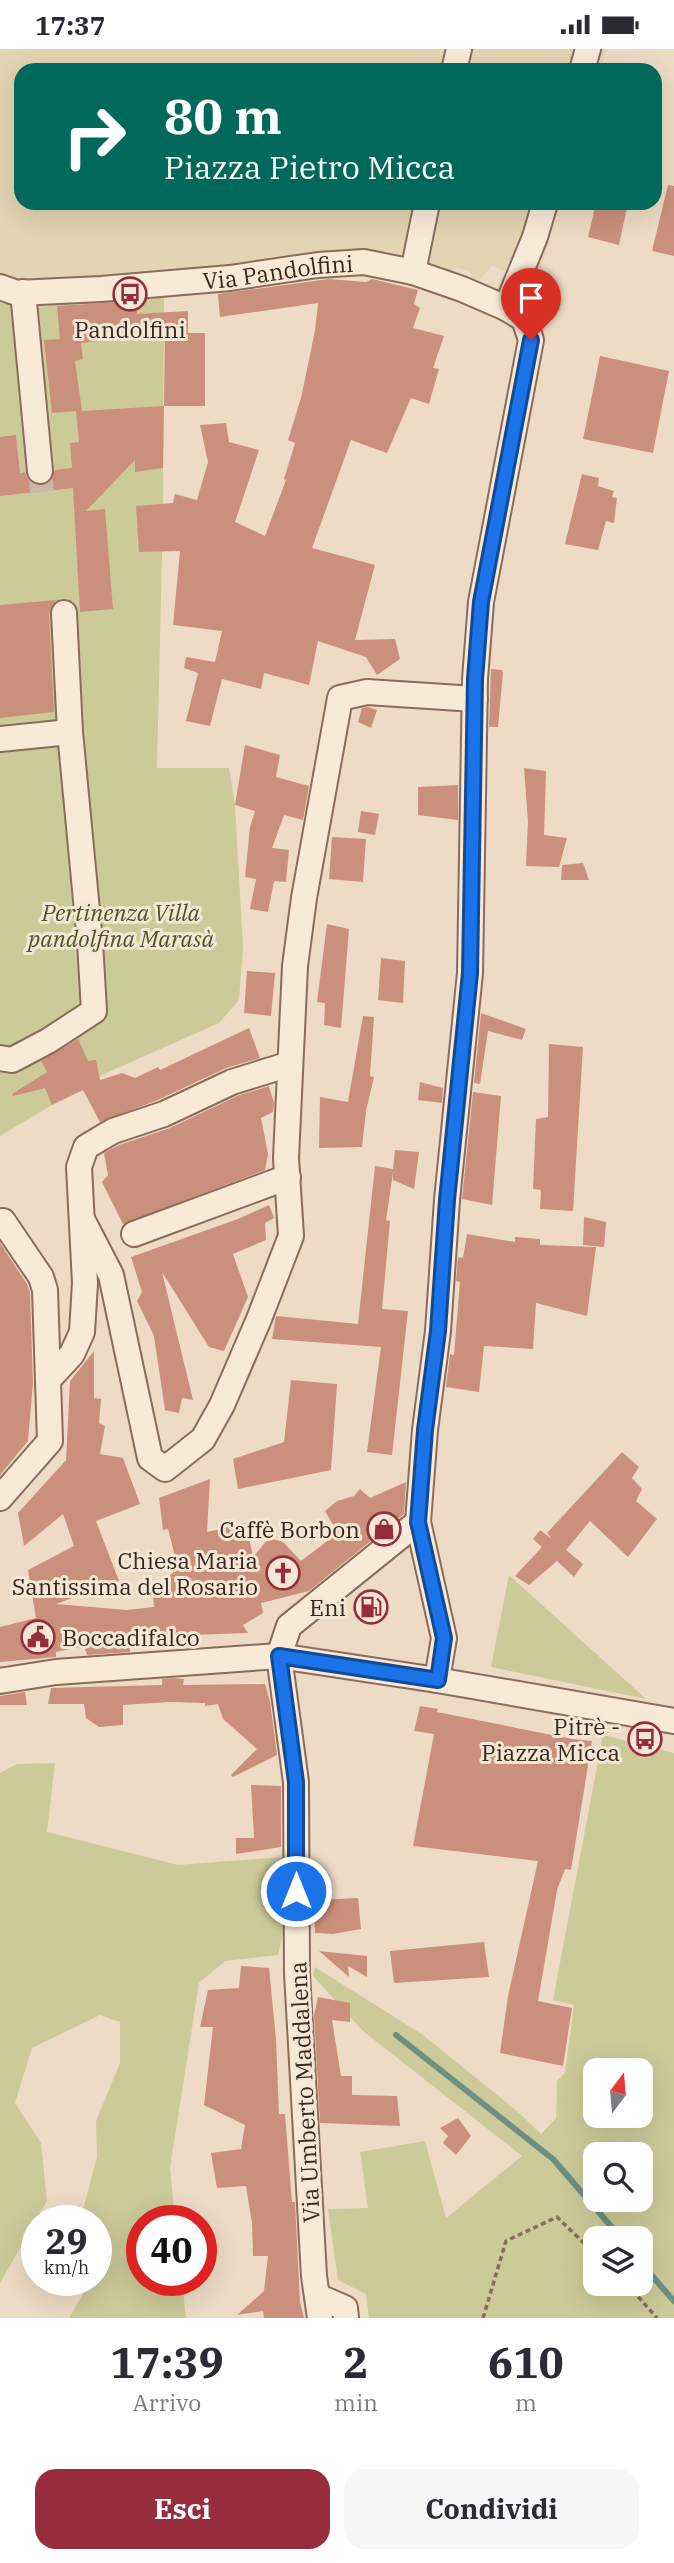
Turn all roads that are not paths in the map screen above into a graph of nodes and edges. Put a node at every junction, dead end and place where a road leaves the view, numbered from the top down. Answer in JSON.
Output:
{"nodes":[{"id":1,"x":426,"y":210,"type":"edge"},
{"id":2,"x":543,"y":210,"type":"edge"},
{"id":3,"x":413,"y":272,"type":"junction"},
{"id":4,"x":12,"y":290,"type":"edge"},
{"id":5,"x":506,"y":308,"type":"junction"},
{"id":6,"x":40,"y":471,"type":"tunnel mouth"},
{"id":7,"x":64,"y":613,"type":"dead end"},
{"id":8,"x":475,"y":699,"type":"junction"},
{"id":9,"x":70,"y":732,"type":"junction"},
{"id":10,"x":0,"y":739,"type":"edge"},
{"id":11,"x":0,"y":1058,"type":"edge"},
{"id":12,"x":290,"y":1064,"type":"junction"},
{"id":13,"x":288,"y":1177,"type":"junction"},
{"id":14,"x":82,"y":1219,"type":"junction"},
{"id":15,"x":3,"y":1221,"type":"dead end"},
{"id":16,"x":134,"y":1234,"type":"dead end"},
{"id":17,"x":48,"y":1381,"type":"junction"},
{"id":18,"x":0,"y":1498,"type":"edge"},
{"id":19,"x":418,"y":1522,"type":"junction"},
{"id":20,"x":279,"y":1656,"type":"junction"},
{"id":21,"x":438,"y":1680,"type":"junction"},
{"id":22,"x":0,"y":1681,"type":"edge"},
{"id":23,"x":674,"y":1721,"type":"edge"},
{"id":24,"x":319,"y":2307,"type":"edge"},
{"id":25,"x":346,"y":2318,"type":"edge"}],
"edges":[{"from":1,"to":3,"type":"street"},
{"from":2,"to":5,"type":"street"},
{"from":3,"to":4,"type":"street","name":"Via Pandolfini"},
{"from":3,"to":5,"type":"street","name":"Via Pandolfini"},
{"from":4,"to":6,"type":"street"},
{"from":5,"to":8,"type":"street","name":"Via Pandolfini"},
{"from":7,"to":9,"type":"street"},
{"from":8,"to":12,"type":"street"},
{"from":8,"to":19,"type":"street"},
{"from":9,"to":10,"type":"street"},
{"from":9,"to":11,"type":"street"},
{"from":12,"to":13,"type":"street"},
{"from":12,"to":14,"type":"street"},
{"from":13,"to":14,"type":"street"},
{"from":13,"to":16,"type":"street"},
{"from":14,"to":17,"type":"street"},
{"from":15,"to":17,"type":"street"},
{"from":17,"to":18,"type":"street"},
{"from":19,"to":20,"type":"street"},
{"from":19,"to":21,"type":"street"},
{"from":20,"to":21,"type":"street"},
{"from":20,"to":22,"type":"street"},
{"from":20,"to":24,"type":"street","name":"Via Umberto Maddalena"},
{"from":21,"to":23,"type":"street"},
{"from":24,"to":25,"type":"street"}]}
